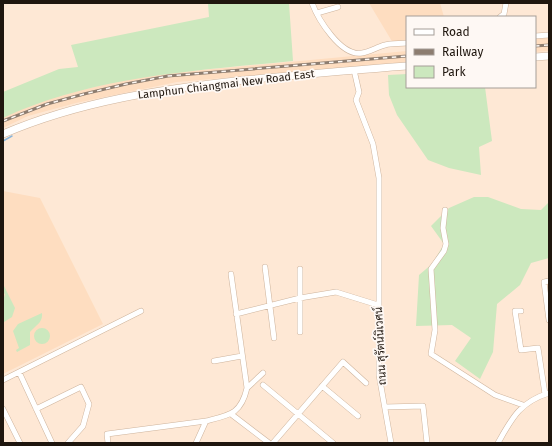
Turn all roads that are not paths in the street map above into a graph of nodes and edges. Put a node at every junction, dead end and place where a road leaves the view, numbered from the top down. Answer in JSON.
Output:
{"nodes":[{"id":1,"x":312,"y":3,"type":"edge"},
{"id":2,"x":506,"y":3,"type":"edge"},
{"id":3,"x":338,"y":7,"type":"dead end"},
{"id":4,"x":317,"y":13,"type":"junction"},
{"id":5,"x":501,"y":16,"type":"edge"},
{"id":6,"x":549,"y":34,"type":"edge"},
{"id":7,"x":536,"y":36,"type":"edge"},
{"id":8,"x":406,"y":43,"type":"edge"},
{"id":9,"x":549,"y":56,"type":"edge"},
{"id":10,"x":536,"y":57,"type":"edge"},
{"id":11,"x":406,"y":66,"type":"edge"},
{"id":12,"x":354,"y":70,"type":"junction"},
{"id":13,"x":3,"y":134,"type":"edge"},
{"id":14,"x":445,"y":210,"type":"dead end"},
{"id":15,"x":266,"y":267,"type":"dead end"},
{"id":16,"x":300,"y":269,"type":"dead end"},
{"id":17,"x":231,"y":274,"type":"dead end"},
{"id":18,"x":549,"y":281,"type":"edge"},
{"id":19,"x":300,"y":298,"type":"junction"},
{"id":20,"x":378,"y":305,"type":"junction"},
{"id":21,"x":270,"y":306,"type":"junction"},
{"id":22,"x":521,"y":310,"type":"dead end"},
{"id":23,"x":141,"y":311,"type":"dead end"},
{"id":24,"x":236,"y":314,"type":"junction"},
{"id":25,"x":549,"y":320,"type":"edge"},
{"id":26,"x":300,"y":332,"type":"dead end"},
{"id":27,"x":274,"y":338,"type":"dead end"},
{"id":28,"x":242,"y":356,"type":"junction"},
{"id":29,"x":214,"y":361,"type":"dead end"},
{"id":30,"x":19,"y":372,"type":"junction"},
{"id":31,"x":263,"y":372,"type":"dead end"},
{"id":32,"x":3,"y":380,"type":"edge"},
{"id":33,"x":366,"y":383,"type":"dead end"},
{"id":34,"x":263,"y":385,"type":"dead end"},
{"id":35,"x":322,"y":386,"type":"junction"},
{"id":36,"x":247,"y":388,"type":"junction"},
{"id":37,"x":547,"y":394,"type":"edge"},
{"id":38,"x":523,"y":405,"type":"junction"},
{"id":39,"x":385,"y":407,"type":"junction"},
{"id":40,"x":3,"y":409,"type":"edge"},
{"id":41,"x":36,"y":409,"type":"junction"},
{"id":42,"x":231,"y":414,"type":"junction"},
{"id":43,"x":298,"y":414,"type":"junction"},
{"id":44,"x":358,"y":416,"type":"dead end"},
{"id":45,"x":206,"y":421,"type":"junction"},
{"id":46,"x":20,"y":443,"type":"edge"},
{"id":47,"x":52,"y":443,"type":"edge"},
{"id":48,"x":68,"y":443,"type":"edge"},
{"id":49,"x":108,"y":443,"type":"edge"},
{"id":50,"x":196,"y":443,"type":"edge"},
{"id":51,"x":269,"y":443,"type":"edge"},
{"id":52,"x":273,"y":443,"type":"edge"},
{"id":53,"x":333,"y":443,"type":"edge"},
{"id":54,"x":391,"y":443,"type":"edge"},
{"id":55,"x":427,"y":443,"type":"edge"},
{"id":56,"x":498,"y":443,"type":"edge"}],
"edges":[{"from":1,"to":4,"type":"street"},
{"from":2,"to":5,"type":"street"},
{"from":3,"to":4,"type":"street"},
{"from":4,"to":8,"type":"street"},
{"from":6,"to":7,"type":"street"},
{"from":9,"to":10,"type":"main road"},
{"from":11,"to":12,"type":"main road","name":"Lamphun Chiangmai New Road East"},
{"from":12,"to":13,"type":"main road","name":"Lamphun Chiangmai New Road East"},
{"from":12,"to":20,"type":"street","name":"ถนน สุรัตน์นิเวศน์"},
{"from":14,"to":38,"type":"street"},
{"from":15,"to":21,"type":"street"},
{"from":16,"to":19,"type":"street"},
{"from":17,"to":24,"type":"street"},
{"from":18,"to":25,"type":"street"},
{"from":19,"to":20,"type":"street"},
{"from":19,"to":21,"type":"street"},
{"from":19,"to":26,"type":"street"},
{"from":20,"to":39,"type":"street","name":"ถนน สุรัตน์นิเวศน์"},
{"from":21,"to":24,"type":"street"},
{"from":21,"to":27,"type":"street"},
{"from":22,"to":37,"type":"street"},
{"from":23,"to":30,"type":"street"},
{"from":24,"to":28,"type":"street"},
{"from":28,"to":29,"type":"street"},
{"from":28,"to":36,"type":"street"},
{"from":30,"to":32,"type":"street"},
{"from":30,"to":41,"type":"street"},
{"from":31,"to":36,"type":"street"},
{"from":33,"to":35,"type":"street"},
{"from":34,"to":43,"type":"street"},
{"from":35,"to":43,"type":"street"},
{"from":35,"to":44,"type":"street"},
{"from":36,"to":42,"type":"street"},
{"from":37,"to":38,"type":"street"},
{"from":38,"to":56,"type":"street"},
{"from":39,"to":54,"type":"street","name":"ถนน สุรัตน์นิเวศน์"},
{"from":39,"to":55,"type":"street"},
{"from":40,"to":46,"type":"street"},
{"from":41,"to":47,"type":"street"},
{"from":41,"to":48,"type":"street"},
{"from":42,"to":45,"type":"street"},
{"from":42,"to":51,"type":"street"},
{"from":43,"to":52,"type":"street"},
{"from":43,"to":53,"type":"street"},
{"from":45,"to":49,"type":"street"},
{"from":45,"to":50,"type":"street"}]}
